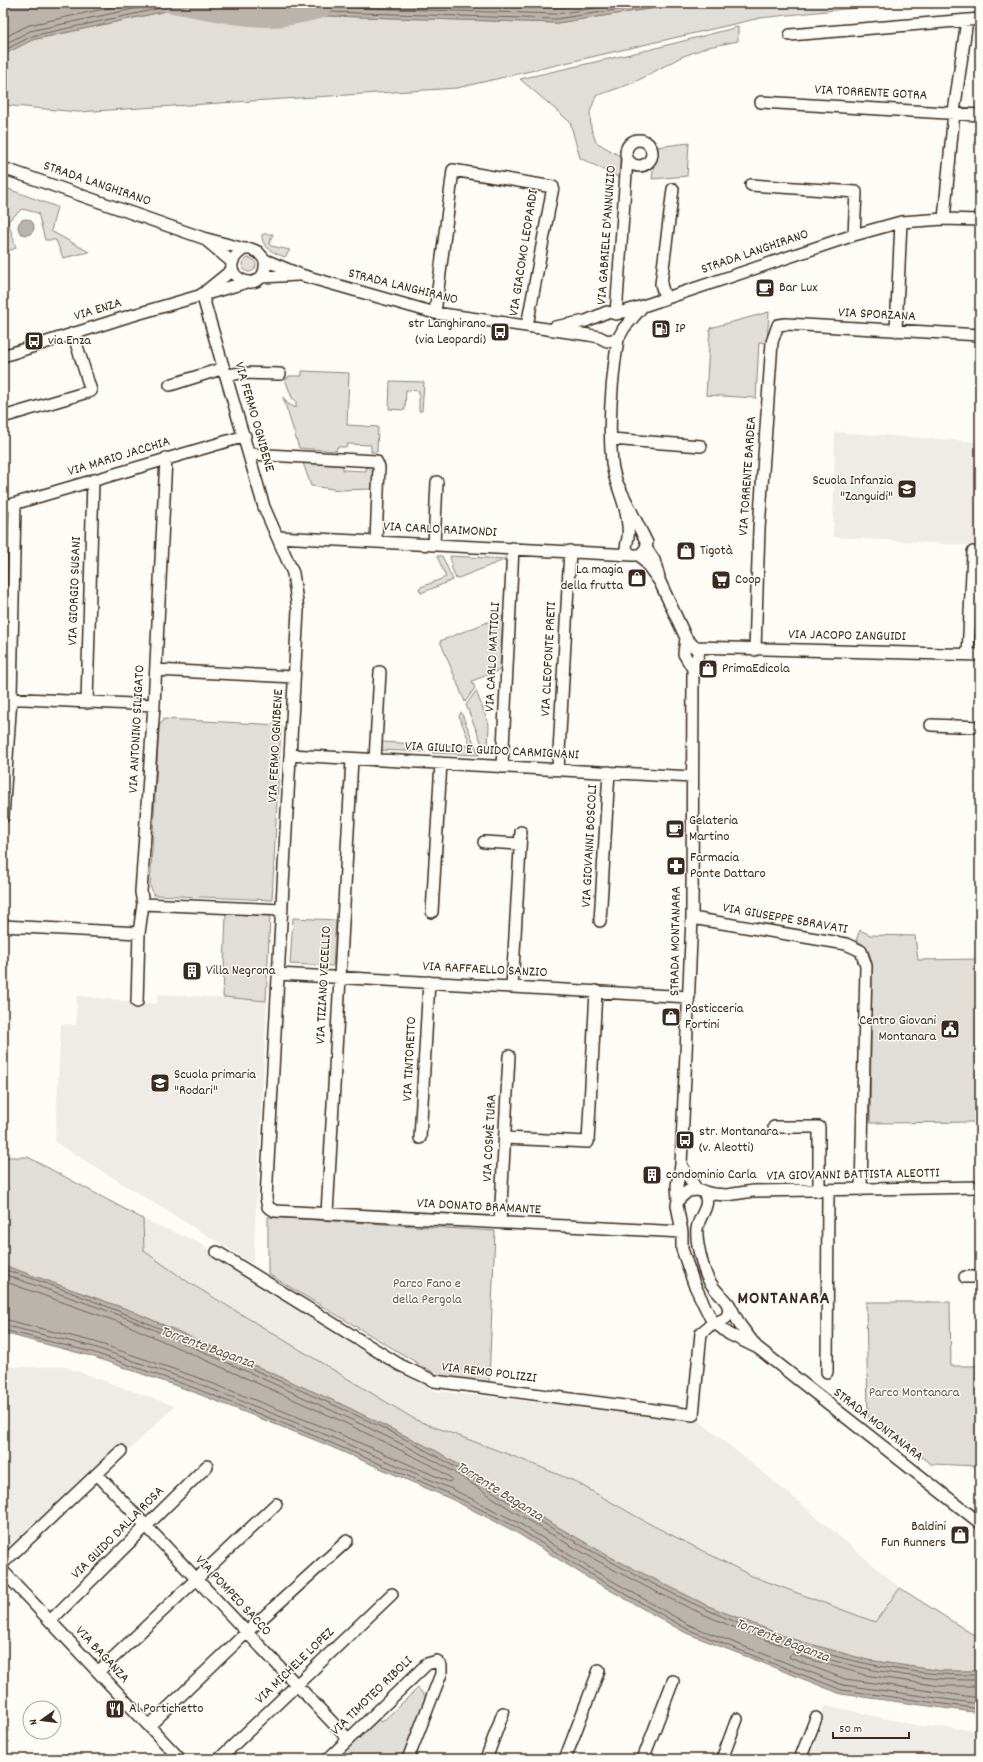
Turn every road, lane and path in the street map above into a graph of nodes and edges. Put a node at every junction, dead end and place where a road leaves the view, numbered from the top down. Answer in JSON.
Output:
{"nodes":[{"id":1,"x":980,"y":19,"type":"edge"},
{"id":2,"x":967,"y":20,"type":"junction"},
{"id":3,"x":790,"y":34,"type":"dead end"},
{"id":4,"x":761,"y":102,"type":"dead end"},
{"id":5,"x":954,"y":112,"type":"junction"},
{"id":6,"x":980,"y":115,"type":"edge"},
{"id":7,"x":627,"y":159,"type":"dead end"},
{"id":8,"x":3,"y":168,"type":"edge"},
{"id":9,"x":751,"y":185,"type":"dead end"},
{"id":10,"x":673,"y":189,"type":"dead end"},
{"id":11,"x":944,"y":219,"type":"junction"},
{"id":12,"x":980,"y":220,"type":"edge"},
{"id":13,"x":901,"y":222,"type":"junction"},
{"id":14,"x":854,"y":235,"type":"junction"},
{"id":15,"x":203,"y":238,"type":"junction"},
{"id":16,"x":244,"y":249,"type":"junction"},
{"id":17,"x":265,"y":260,"type":"junction"},
{"id":18,"x":232,"y":266,"type":"junction"},
{"id":19,"x":301,"y":275,"type":"junction"},
{"id":20,"x":262,"y":277,"type":"junction"},
{"id":21,"x":244,"y":283,"type":"junction"},
{"id":22,"x":202,"y":294,"type":"junction"},
{"id":23,"x":665,"y":298,"type":"junction"},
{"id":24,"x":643,"y":306,"type":"junction"},
{"id":25,"x":435,"y":313,"type":"junction"},
{"id":26,"x":616,"y":314,"type":"junction"},
{"id":27,"x":599,"y":316,"type":"junction"},
{"id":28,"x":527,"y":326,"type":"junction"},
{"id":29,"x":547,"y":328,"type":"junction"},
{"id":30,"x":624,"y":328,"type":"junction"},
{"id":31,"x":775,"y":329,"type":"joint"},
{"id":32,"x":896,"y":331,"type":"junction"},
{"id":33,"x":73,"y":333,"type":"junction"},
{"id":34,"x":980,"y":335,"type":"edge"},
{"id":35,"x":608,"y":339,"type":"junction"},
{"id":36,"x":3,"y":356,"type":"edge"},
{"id":37,"x":225,"y":372,"type":"junction"},
{"id":38,"x":280,"y":374,"type":"dead end"},
{"id":39,"x":170,"y":385,"type":"dead end"},
{"id":40,"x":3,"y":418,"type":"edge"},
{"id":41,"x":245,"y":436,"type":"junction"},
{"id":42,"x":611,"y":439,"type":"junction"},
{"id":43,"x":701,"y":446,"type":"dead end"},
{"id":44,"x":250,"y":454,"type":"junction"},
{"id":45,"x":166,"y":458,"type":"junction"},
{"id":46,"x":93,"y":480,"type":"junction"},
{"id":47,"x":616,"y":481,"type":"junction"},
{"id":48,"x":438,"y":482,"type":"dead end"},
{"id":49,"x":15,"y":504,"type":"junction"},
{"id":50,"x":3,"y":508,"type":"edge"},
{"id":51,"x":277,"y":537,"type":"junction"},
{"id":52,"x":643,"y":537,"type":"junction"},
{"id":53,"x":627,"y":539,"type":"junction"},
{"id":54,"x":376,"y":542,"type":"junction"},
{"id":55,"x":434,"y":544,"type":"junction"},
{"id":56,"x":513,"y":548,"type":"junction"},
{"id":57,"x":570,"y":551,"type":"junction"},
{"id":58,"x":602,"y":552,"type":"junction"},
{"id":59,"x":973,"y":552,"type":"dead end"},
{"id":60,"x":639,"y":553,"type":"junction"},
{"id":61,"x":690,"y":645,"type":"junction"},
{"id":62,"x":714,"y":649,"type":"junction"},
{"id":63,"x":754,"y":650,"type":"junction"},
{"id":64,"x":968,"y":654,"type":"junction"},
{"id":65,"x":980,"y":654,"type":"edge"},
{"id":66,"x":693,"y":662,"type":"junction"},
{"id":67,"x":156,"y":670,"type":"junction"},
{"id":68,"x":380,"y":672,"type":"dead end"},
{"id":69,"x":294,"y":677,"type":"junction"},
{"id":70,"x":7,"y":698,"type":"edge"},
{"id":71,"x":87,"y":703,"type":"junction"},
{"id":72,"x":154,"y":705,"type":"junction"},
{"id":73,"x":931,"y":725,"type":"dead end"},
{"id":74,"x":980,"y":727,"type":"edge"},
{"id":75,"x":290,"y":755,"type":"junction"},
{"id":76,"x":352,"y":759,"type":"junction"},
{"id":77,"x":375,"y":760,"type":"junction"},
{"id":78,"x":441,"y":763,"type":"junction"},
{"id":79,"x":502,"y":766,"type":"junction"},
{"id":80,"x":558,"y":770,"type":"junction"},
{"id":81,"x":609,"y":772,"type":"junction"},
{"id":82,"x":692,"y":777,"type":"junction"},
{"id":83,"x":3,"y":817,"type":"edge"},
{"id":84,"x":521,"y":832,"type":"dead end"},
{"id":85,"x":484,"y":842,"type":"dead end"},
{"id":86,"x":520,"y":844,"type":"junction"},
{"id":87,"x":143,"y":904,"type":"junction"},
{"id":88,"x":282,"y":910,"type":"junction"},
{"id":89,"x":432,"y":912,"type":"dead end"},
{"id":90,"x":692,"y":918,"type":"junction"},
{"id":91,"x":600,"y":921,"type":"dead end"},
{"id":92,"x":3,"y":926,"type":"edge"},
{"id":93,"x":139,"y":934,"type":"junction"},
{"id":94,"x":278,"y":974,"type":"junction"},
{"id":95,"x":340,"y":977,"type":"junction"},
{"id":96,"x":429,"y":982,"type":"junction"},
{"id":97,"x":512,"y":987,"type":"junction"},
{"id":98,"x":596,"y":991,"type":"junction"},
{"id":99,"x":690,"y":997,"type":"junction"},
{"id":100,"x":137,"y":1002,"type":"dead end"},
{"id":101,"x":509,"y":1056,"type":"dead end"},
{"id":102,"x":774,"y":1127,"type":"dead end"},
{"id":103,"x":420,"y":1138,"type":"dead end"},
{"id":104,"x":505,"y":1138,"type":"junction"},
{"id":105,"x":680,"y":1165,"type":"junction"},
{"id":106,"x":980,"y":1187,"type":"edge"},
{"id":107,"x":700,"y":1190,"type":"junction"},
{"id":108,"x":860,"y":1190,"type":"junction"},
{"id":109,"x":823,"y":1191,"type":"junction"},
{"id":110,"x":727,"y":1195,"type":"junction"},
{"id":111,"x":678,"y":1200,"type":"junction"},
{"id":112,"x":706,"y":1210,"type":"junction"},
{"id":113,"x":275,"y":1211,"type":"joint"},
{"id":114,"x":327,"y":1214,"type":"junction"},
{"id":115,"x":500,"y":1223,"type":"junction"},
{"id":116,"x":682,"y":1232,"type":"junction"},
{"id":117,"x":217,"y":1252,"type":"dead end"},
{"id":118,"x":965,"y":1277,"type":"dead end"},
{"id":119,"x":980,"y":1277,"type":"edge"},
{"id":120,"x":728,"y":1302,"type":"junction"},
{"id":121,"x":714,"y":1322,"type":"junction"},
{"id":122,"x":758,"y":1348,"type":"junction"},
{"id":123,"x":827,"y":1372,"type":"dead end"},
{"id":124,"x":121,"y":1451,"type":"dead end"},
{"id":125,"x":206,"y":1466,"type":"dead end"},
{"id":126,"x":97,"y":1474,"type":"junction"},
{"id":127,"x":276,"y":1504,"type":"dead end"},
{"id":128,"x":980,"y":1523,"type":"edge"},
{"id":129,"x":146,"y":1526,"type":"junction"},
{"id":130,"x":347,"y":1541,"type":"dead end"},
{"id":131,"x":3,"y":1563,"type":"edge"},
{"id":132,"x":3,"y":1571,"type":"edge"},
{"id":133,"x":196,"y":1579,"type":"junction"},
{"id":134,"x":392,"y":1594,"type":"dead end"},
{"id":135,"x":50,"y":1621,"type":"junction"},
{"id":136,"x":247,"y":1632,"type":"junction"},
{"id":137,"x":599,"y":1670,"type":"dead end"},
{"id":138,"x":98,"y":1672,"type":"junction"},
{"id":139,"x":673,"y":1681,"type":"dead end"},
{"id":140,"x":297,"y":1686,"type":"junction"},
{"id":141,"x":503,"y":1713,"type":"dead end"},
{"id":142,"x":816,"y":1718,"type":"dead end"},
{"id":143,"x":737,"y":1719,"type":"dead end"},
{"id":144,"x":149,"y":1726,"type":"junction"},
{"id":145,"x":348,"y":1740,"type":"junction"},
{"id":146,"x":180,"y":1759,"type":"edge"},
{"id":147,"x":219,"y":1759,"type":"edge"},
{"id":148,"x":328,"y":1759,"type":"edge"},
{"id":149,"x":408,"y":1759,"type":"edge"},
{"id":150,"x":486,"y":1759,"type":"edge"},
{"id":151,"x":565,"y":1759,"type":"edge"},
{"id":152,"x":643,"y":1759,"type":"edge"},
{"id":153,"x":722,"y":1759,"type":"edge"},
{"id":154,"x":800,"y":1759,"type":"edge"}],
"edges":[{"from":1,"to":2,"type":"street"},
{"from":2,"to":3,"type":"street"},
{"from":2,"to":5,"type":"street"},
{"from":4,"to":5,"type":"street","name":"VIA TORRENTE GOTRA"},
{"from":5,"to":6,"type":"street","name":"VIA TORRENTE GOTRA"},
{"from":5,"to":11,"type":"street"},
{"from":7,"to":26,"type":"street","name":"VIA GABRIELE D'ANNUNZIO"},
{"from":8,"to":15,"type":"street","name":"STRADA LANGHIRANO"},
{"from":9,"to":14,"type":"street"},
{"from":10,"to":23,"type":"street"},
{"from":11,"to":12,"type":"street","name":"STRADA LANGHIRANO"},
{"from":11,"to":13,"type":"street","name":"STRADA LANGHIRANO"},
{"from":13,"to":14,"type":"street","name":"STRADA LANGHIRANO"},
{"from":13,"to":32,"type":"street"},
{"from":14,"to":23,"type":"street","name":"STRADA LANGHIRANO"},
{"from":15,"to":16,"type":"street","name":"STRADA LANGHIRANO"},
{"from":15,"to":18,"type":"street","name":"STRADA LANGHIRANO"},
{"from":16,"to":17,"type":"street","name":"STRADA LANGHIRANO"},
{"from":16,"to":18,"type":"street"},
{"from":17,"to":19,"type":"street","name":"STRADA LANGHIRANO"},
{"from":17,"to":20,"type":"street"},
{"from":18,"to":21,"type":"street","name":"STRADA LANGHIRANO"},
{"from":18,"to":22,"type":"street","name":"VIA ENZA"},
{"from":19,"to":20,"type":"street","name":"STRADA LANGHIRANO"},
{"from":19,"to":25,"type":"street","name":"STRADA LANGHIRANO"},
{"from":20,"to":21,"type":"street","name":"STRADA LANGHIRANO"},
{"from":21,"to":22,"type":"street","name":"VIA ENZA"},
{"from":22,"to":33,"type":"street","name":"VIA ENZA"},
{"from":22,"to":37,"type":"street","name":"VIA FERMO OGNIBENE"},
{"from":23,"to":24,"type":"street","name":"STRADA LANGHIRANO"},
{"from":24,"to":26,"type":"street","name":"STRADA LANGHIRANO"},
{"from":24,"to":30,"type":"street","name":"STRADA LANGHIRANO"},
{"from":25,"to":28,"type":"street","name":"STRADA LANGHIRANO"},
{"from":25,"to":28,"type":"street","name":"VIA GIACOMO LEOPARDI"},
{"from":26,"to":27,"type":"street","name":"STRADA LANGHIRANO"},
{"from":26,"to":30,"type":"street"},
{"from":27,"to":29,"type":"street","name":"STRADA LANGHIRANO"},
{"from":27,"to":35,"type":"street"},
{"from":28,"to":29,"type":"street","name":"STRADA LANGHIRANO"},
{"from":29,"to":35,"type":"street","name":"STRADA LANGHIRANO"},
{"from":30,"to":35,"type":"street","name":"STRADA LANGHIRANO"},
{"from":31,"to":32,"type":"street","name":"VIA SPORZANA"},
{"from":31,"to":63,"type":"street","name":"VIA TORRENTE BARDEA"},
{"from":32,"to":34,"type":"street","name":"VIA SPORZANA"},
{"from":33,"to":36,"type":"street","name":"VIA ENZA"},
{"from":33,"to":40,"type":"street"},
{"from":35,"to":42,"type":"street","name":"STRADA MONTANARA"},
{"from":37,"to":38,"type":"street"},
{"from":37,"to":39,"type":"street"},
{"from":37,"to":41,"type":"street","name":"VIA FERMO OGNIBENE"},
{"from":41,"to":44,"type":"street","name":"VIA FERMO OGNIBENE"},
{"from":41,"to":45,"type":"street","name":"VIA MARIO JACCHIA"},
{"from":42,"to":43,"type":"street"},
{"from":42,"to":47,"type":"street","name":"STRADA MONTANARA"},
{"from":44,"to":51,"type":"street","name":"VIA FERMO OGNIBENE"},
{"from":44,"to":54,"type":"street"},
{"from":45,"to":46,"type":"street","name":"VIA MARIO JACCHIA"},
{"from":45,"to":67,"type":"street","name":"VIA ANTONINO SILIGATO"},
{"from":46,"to":49,"type":"street","name":"VIA MARIO JACCHIA"},
{"from":46,"to":71,"type":"street","name":"VIA GIORGIO SUSANI"},
{"from":47,"to":52,"type":"street","name":"STRADA MONTANARA"},
{"from":47,"to":53,"type":"street","name":"STRADA MONTANARA"},
{"from":48,"to":55,"type":"street"},
{"from":49,"to":50,"type":"street","name":"VIA MARIO JACCHIA"},
{"from":49,"to":70,"type":"street"},
{"from":51,"to":54,"type":"street","name":"VIA CARLO RAIMONDI"},
{"from":51,"to":69,"type":"street","name":"VIA FERMO OGNIBENE"},
{"from":52,"to":53,"type":"street"},
{"from":52,"to":60,"type":"street","name":"STRADA MONTANARA"},
{"from":53,"to":58,"type":"street","name":"VIA CARLO RAIMONDI"},
{"from":53,"to":60,"type":"street","name":"STRADA MONTANARA"},
{"from":54,"to":55,"type":"street","name":"VIA CARLO RAIMONDI"},
{"from":55,"to":56,"type":"street","name":"VIA CARLO RAIMONDI"},
{"from":56,"to":57,"type":"street","name":"VIA CARLO RAIMONDI"},
{"from":56,"to":79,"type":"street","name":"VIA CARLO MATTIOLI"},
{"from":57,"to":58,"type":"street","name":"VIA CARLO RAIMONDI"},
{"from":57,"to":80,"type":"street","name":"VIA CLEOFONTE PRETI"},
{"from":58,"to":60,"type":"street","name":"VIA CARLO RAIMONDI"},
{"from":59,"to":64,"type":"street"},
{"from":60,"to":61,"type":"street","name":"STRADA MONTANARA"},
{"from":61,"to":62,"type":"street","name":"VIA JACOPO ZANGUIDI"},
{"from":61,"to":66,"type":"street","name":"STRADA MONTANARA"},
{"from":62,"to":63,"type":"street","name":"VIA JACOPO ZANGUIDI"},
{"from":62,"to":66,"type":"street","name":"VIA JACOPO ZANGUIDI"},
{"from":63,"to":64,"type":"street","name":"VIA JACOPO ZANGUIDI"},
{"from":64,"to":65,"type":"street","name":"VIA JACOPO ZANGUIDI"},
{"from":66,"to":82,"type":"street","name":"STRADA MONTANARA"},
{"from":67,"to":69,"type":"street"},
{"from":67,"to":72,"type":"street","name":"VIA ANTONINO SILIGATO"},
{"from":68,"to":77,"type":"street"},
{"from":69,"to":75,"type":"street","name":"VIA FERMO OGNIBENE"},
{"from":70,"to":71,"type":"street"},
{"from":70,"to":83,"type":"street"},
{"from":71,"to":72,"type":"street"},
{"from":72,"to":87,"type":"street","name":"VIA ANTONINO SILIGATO"},
{"from":73,"to":74,"type":"street"},
{"from":75,"to":76,"type":"street","name":"VIA GIULIO E GUIDO CARMIGNANI"},
{"from":75,"to":88,"type":"street","name":"VIA FERMO OGNIBENE"},
{"from":76,"to":77,"type":"street","name":"VIA GIULIO E GUIDO CARMIGNANI"},
{"from":76,"to":95,"type":"street","name":"VIA TIZIANO VECELLIO"},
{"from":77,"to":78,"type":"street","name":"VIA GIULIO E GUIDO CARMIGNANI"},
{"from":78,"to":79,"type":"street","name":"VIA GIULIO E GUIDO CARMIGNANI"},
{"from":78,"to":89,"type":"street"},
{"from":79,"to":80,"type":"street","name":"VIA GIULIO E GUIDO CARMIGNANI"},
{"from":80,"to":81,"type":"street","name":"VIA GIULIO E GUIDO CARMIGNANI"},
{"from":81,"to":82,"type":"street","name":"VIA GIULIO E GUIDO CARMIGNANI"},
{"from":81,"to":91,"type":"street","name":"VIA GIOVANNI BOSCOLI"},
{"from":82,"to":90,"type":"street","name":"STRADA MONTANARA"},
{"from":84,"to":86,"type":"street"},
{"from":85,"to":86,"type":"street"},
{"from":86,"to":97,"type":"street"},
{"from":87,"to":88,"type":"street"},
{"from":87,"to":93,"type":"street","name":"VIA ANTONINO SILIGATO"},
{"from":88,"to":94,"type":"street","name":"VIA FERMO OGNIBENE"},
{"from":90,"to":99,"type":"street","name":"STRADA MONTANARA"},
{"from":90,"to":108,"type":"street","name":"VIA GIUSEPPE SBRAVATI"},
{"from":92,"to":93,"type":"street"},
{"from":93,"to":100,"type":"street","name":"VIA ANTONINO SILIGATO"},
{"from":94,"to":95,"type":"street","name":"VIA RAFFAELLO SANZIO"},
{"from":94,"to":113,"type":"street","name":"VIA FERMO OGNIBENE"},
{"from":95,"to":96,"type":"street","name":"VIA RAFFAELLO SANZIO"},
{"from":95,"to":114,"type":"street","name":"VIA TIZIANO VECELLIO"},
{"from":96,"to":97,"type":"street","name":"VIA RAFFAELLO SANZIO"},
{"from":96,"to":103,"type":"street","name":"VIA TINTORETTO"},
{"from":97,"to":98,"type":"street","name":"VIA RAFFAELLO SANZIO"},
{"from":98,"to":99,"type":"street","name":"VIA RAFFAELLO SANZIO"},
{"from":98,"to":104,"type":"street"},
{"from":99,"to":105,"type":"street","name":"STRADA MONTANARA"},
{"from":101,"to":104,"type":"street","name":"VIA COSMÈ TURA"},
{"from":102,"to":109,"type":"street"},
{"from":104,"to":115,"type":"street","name":"VIA COSMÈ TURA"},
{"from":105,"to":107,"type":"street"},
{"from":105,"to":111,"type":"street","name":"STRADA MONTANARA"},
{"from":106,"to":108,"type":"street","name":"VIA GIOVANNI BATTISTA ALEOTTI"},
{"from":107,"to":110,"type":"street","name":"VIA GIOVANNI BATTISTA ALEOTTI"},
{"from":107,"to":111,"type":"street"},
{"from":107,"to":112,"type":"street"},
{"from":108,"to":109,"type":"street","name":"VIA GIOVANNI BATTISTA ALEOTTI"},
{"from":109,"to":110,"type":"street","name":"VIA GIOVANNI BATTISTA ALEOTTI"},
{"from":109,"to":123,"type":"street"},
{"from":110,"to":112,"type":"street","name":"VIA GIOVANNI BATTISTA ALEOTTI"},
{"from":111,"to":116,"type":"street","name":"STRADA MONTANARA"},
{"from":112,"to":120,"type":"street","name":"STRADA MONTANARA"},
{"from":113,"to":114,"type":"street","name":"VIA DONATO BRAMANTE"},
{"from":114,"to":115,"type":"street","name":"VIA DONATO BRAMANTE"},
{"from":115,"to":116,"type":"street","name":"VIA DONATO BRAMANTE"},
{"from":116,"to":121,"type":"street","name":"STRADA MONTANARA"},
{"from":117,"to":121,"type":"street","name":"VIA REMO POLIZZI"},
{"from":118,"to":119,"type":"street"},
{"from":120,"to":121,"type":"street"},
{"from":120,"to":122,"type":"street","name":"STRADA MONTANARA"},
{"from":121,"to":122,"type":"street","name":"STRADA MONTANARA"},
{"from":122,"to":128,"type":"street","name":"STRADA MONTANARA"},
{"from":124,"to":126,"type":"street"},
{"from":125,"to":129,"type":"street","name":"VIA GUIDO DALLA ROSA"},
{"from":126,"to":129,"type":"street","name":"VIA POMPEO SACCO"},
{"from":126,"to":131,"type":"street"},
{"from":127,"to":133,"type":"street"},
{"from":129,"to":133,"type":"street","name":"VIA POMPEO SACCO"},
{"from":129,"to":135,"type":"street","name":"VIA GUIDO DALLA ROSA"},
{"from":130,"to":136,"type":"street"},
{"from":132,"to":135,"type":"street","name":"VIA BAGANZA"},
{"from":133,"to":136,"type":"street","name":"VIA POMPEO SACCO"},
{"from":133,"to":138,"type":"street"},
{"from":134,"to":140,"type":"street","name":"VIA MICHELE LOPEZ"},
{"from":135,"to":138,"type":"street","name":"VIA BAGANZA"},
{"from":136,"to":140,"type":"street","name":"VIA POMPEO SACCO"},
{"from":136,"to":144,"type":"street"},
{"from":137,"to":151,"type":"street"},
{"from":138,"to":144,"type":"street","name":"VIA BAGANZA"},
{"from":139,"to":152,"type":"street"},
{"from":140,"to":145,"type":"street","name":"VIA POMPEO SACCO"},
{"from":140,"to":147,"type":"street","name":"VIA MICHELE LOPEZ"},
{"from":141,"to":150,"type":"street"},
{"from":142,"to":154,"type":"street"},
{"from":143,"to":153,"type":"street"},
{"from":144,"to":146,"type":"street","name":"VIA BAGANZA"},
{"from":145,"to":148,"type":"street","name":"VIA TIMOTEO RIBOLI"},
{"from":145,"to":149,"type":"street","name":"VIA TIMOTEO RIBOLI"}]}
